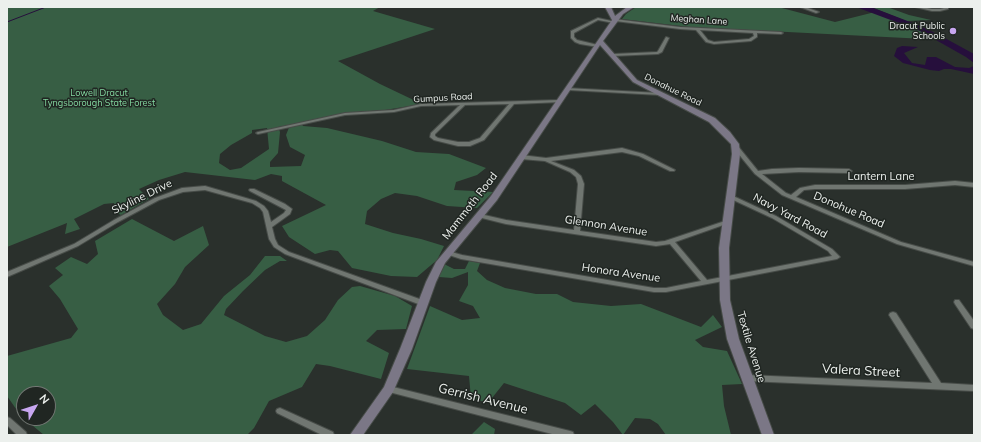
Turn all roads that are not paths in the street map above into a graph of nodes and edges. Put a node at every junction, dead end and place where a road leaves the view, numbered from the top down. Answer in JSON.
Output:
{"nodes":[{"id":1,"x":608,"y":7,"type":"edge"},
{"id":2,"x":631,"y":7,"type":"edge"},
{"id":3,"x":802,"y":7,"type":"edge"},
{"id":4,"x":916,"y":7,"type":"edge"},
{"id":5,"x":946,"y":7,"type":"edge"},
{"id":6,"x":817,"y":12,"type":"dead end"},
{"id":7,"x":615,"y":21,"type":"junction"},
{"id":8,"x":696,"y":29,"type":"junction"},
{"id":9,"x":755,"y":32,"type":"junction"},
{"id":10,"x":781,"y":33,"type":"dead end"},
{"id":11,"x":667,"y":38,"type":"dead end"},
{"id":12,"x":600,"y":46,"type":"junction"},
{"id":13,"x":613,"y":55,"type":"junction"},
{"id":14,"x":568,"y":89,"type":"junction"},
{"id":15,"x":660,"y":94,"type":"junction"},
{"id":16,"x":560,"y":101,"type":"junction"},
{"id":17,"x":512,"y":103,"type":"junction"},
{"id":18,"x":464,"y":105,"type":"junction"},
{"id":19,"x":258,"y":132,"type":"dead end"},
{"id":20,"x":735,"y":144,"type":"junction"},
{"id":21,"x":521,"y":157,"type":"junction"},
{"id":22,"x":546,"y":160,"type":"junction"},
{"id":23,"x":672,"y":170,"type":"dead end"},
{"id":24,"x":849,"y":171,"type":"dead end"},
{"id":25,"x":757,"y":173,"type":"junction"},
{"id":26,"x":974,"y":185,"type":"edge"},
{"id":27,"x":252,"y":190,"type":"dead end"},
{"id":28,"x":731,"y":197,"type":"junction"},
{"id":29,"x":792,"y":197,"type":"junction"},
{"id":30,"x":480,"y":216,"type":"junction"},
{"id":31,"x":727,"y":222,"type":"junction"},
{"id":32,"x":269,"y":226,"type":"junction"},
{"id":33,"x":577,"y":232,"type":"junction"},
{"id":34,"x":671,"y":241,"type":"junction"},
{"id":35,"x":448,"y":253,"type":"junction"},
{"id":36,"x":837,"y":256,"type":"joint"},
{"id":37,"x":974,"y":264,"type":"edge"},
{"id":38,"x":7,"y":275,"type":"edge"},
{"id":39,"x":724,"y":278,"type":"junction"},
{"id":40,"x":705,"y":282,"type":"junction"},
{"id":41,"x":957,"y":302,"type":"dead end"},
{"id":42,"x":423,"y":303,"type":"junction"},
{"id":43,"x":894,"y":315,"type":"dead end"},
{"id":44,"x":974,"y":325,"type":"edge"},
{"id":45,"x":747,"y":378,"type":"junction"},
{"id":46,"x":938,"y":387,"type":"junction"},
{"id":47,"x":974,"y":388,"type":"edge"},
{"id":48,"x":389,"y":389,"type":"junction"},
{"id":49,"x":280,"y":411,"type":"dead end"},
{"id":50,"x":7,"y":420,"type":"edge"},
{"id":51,"x":23,"y":435,"type":"edge"},
{"id":52,"x":330,"y":435,"type":"edge"},
{"id":53,"x":356,"y":435,"type":"edge"},
{"id":54,"x":570,"y":435,"type":"edge"},
{"id":55,"x":768,"y":435,"type":"edge"}],
"edges":[{"from":1,"to":7,"type":"main road"},
{"from":2,"to":7,"type":"main road","name":"Mammoth Road"},
{"from":3,"to":6,"type":"street"},
{"from":4,"to":5,"type":"street"},
{"from":7,"to":8,"type":"street","name":"Meghan Lane"},
{"from":7,"to":12,"type":"main road","name":"Mammoth Road"},
{"from":7,"to":12,"type":"street","name":"Meghan Lane"},
{"from":8,"to":9,"type":"street","name":"Meghan Lane"},
{"from":8,"to":9,"type":"street"},
{"from":9,"to":10,"type":"street","name":"Meghan Lane"},
{"from":11,"to":13,"type":"street"},
{"from":12,"to":13,"type":"main road","name":"Donahue Road"},
{"from":12,"to":14,"type":"main road","name":"Mammoth Road"},
{"from":13,"to":15,"type":"main road","name":"Donahue Road"},
{"from":14,"to":15,"type":"street"},
{"from":14,"to":16,"type":"main road","name":"Mammoth Road"},
{"from":15,"to":20,"type":"main road","name":"Donahue Road"},
{"from":16,"to":17,"type":"street","name":"Gumpus Road"},
{"from":16,"to":21,"type":"main road","name":"Mammoth Road"},
{"from":17,"to":18,"type":"street","name":"Gumpus Road"},
{"from":17,"to":18,"type":"street"},
{"from":18,"to":19,"type":"street","name":"Gumpus Road"},
{"from":20,"to":25,"type":"street","name":"Donohue Road"},
{"from":20,"to":28,"type":"main road","name":"Textile Avenue"},
{"from":21,"to":22,"type":"street"},
{"from":21,"to":30,"type":"main road","name":"Mammoth Road"},
{"from":22,"to":23,"type":"street"},
{"from":22,"to":33,"type":"street"},
{"from":24,"to":25,"type":"street"},
{"from":25,"to":29,"type":"street","name":"Donohue Road"},
{"from":26,"to":29,"type":"street","name":"Lantern Lane"},
{"from":27,"to":32,"type":"street"},
{"from":28,"to":31,"type":"main road","name":"Textile Avenue"},
{"from":28,"to":36,"type":"street","name":"Navy Yard Road"},
{"from":29,"to":37,"type":"street","name":"Donohue Road"},
{"from":30,"to":33,"type":"street","name":"Glennon Avenue"},
{"from":30,"to":35,"type":"main road","name":"Mammoth Road"},
{"from":31,"to":34,"type":"street","name":"Glennon Avenue"},
{"from":31,"to":39,"type":"main road","name":"Textile Avenue"},
{"from":32,"to":38,"type":"street","name":"Skyline Drive"},
{"from":32,"to":42,"type":"street","name":"Skyline Drive"},
{"from":33,"to":34,"type":"street","name":"Glennon Avenue"},
{"from":34,"to":40,"type":"street"},
{"from":35,"to":40,"type":"street","name":"Honora Avenue"},
{"from":35,"to":42,"type":"main road","name":"Mammoth Road"},
{"from":36,"to":39,"type":"street","name":"Honora Avenue"},
{"from":39,"to":40,"type":"street","name":"Honora Avenue"},
{"from":39,"to":45,"type":"main road","name":"Textile Avenue"},
{"from":41,"to":44,"type":"street"},
{"from":42,"to":48,"type":"main road","name":"Mammoth Road"},
{"from":43,"to":46,"type":"street"},
{"from":45,"to":46,"type":"street","name":"Valera Street"},
{"from":45,"to":55,"type":"main road","name":"Textile Avenue"},
{"from":46,"to":47,"type":"street","name":"Valera Street"},
{"from":48,"to":53,"type":"main road","name":"Mammoth Road"},
{"from":48,"to":54,"type":"street","name":"Gerrish Avenue"},
{"from":49,"to":52,"type":"street"},
{"from":50,"to":51,"type":"street"}]}
